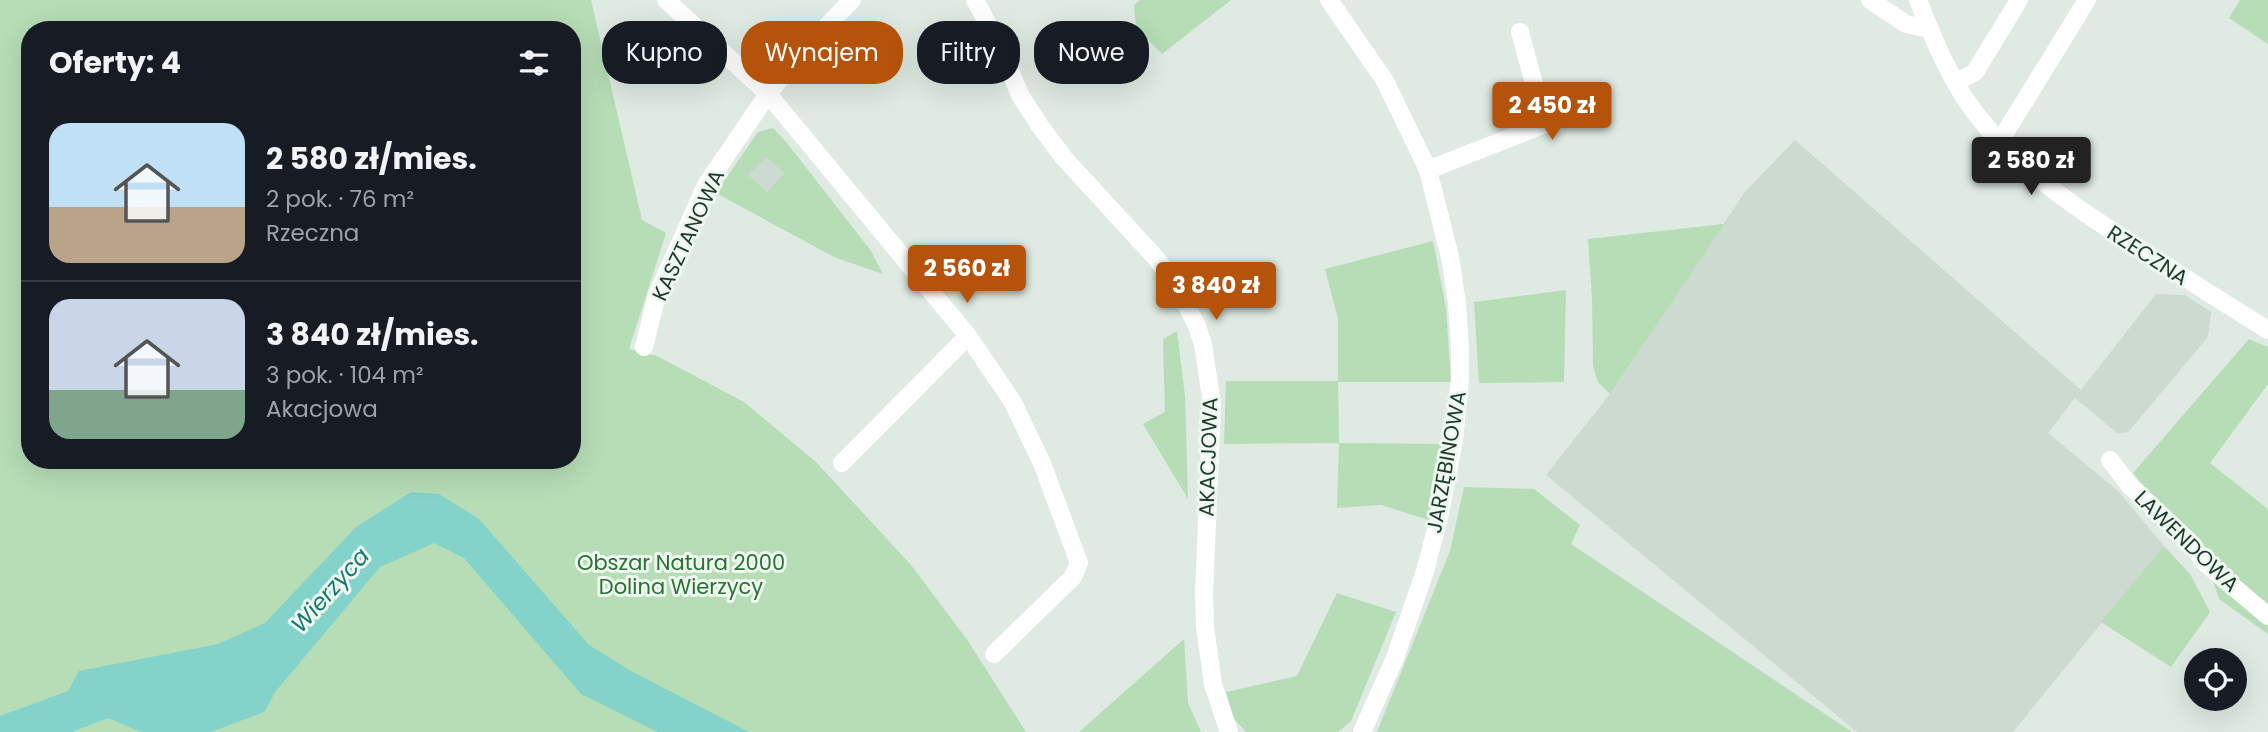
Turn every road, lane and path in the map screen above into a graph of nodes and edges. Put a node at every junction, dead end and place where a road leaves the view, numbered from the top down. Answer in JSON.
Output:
{"nodes":[{"id":1,"x":666,"y":0,"type":"edge"},
{"id":2,"x":852,"y":0,"type":"edge"},
{"id":3,"x":975,"y":0,"type":"edge"},
{"id":4,"x":1329,"y":0,"type":"edge"},
{"id":5,"x":1870,"y":0,"type":"edge"},
{"id":6,"x":1918,"y":0,"type":"edge"},
{"id":7,"x":2019,"y":0,"type":"edge"},
{"id":8,"x":2087,"y":0,"type":"edge"},
{"id":9,"x":1929,"y":29,"type":"junction"},
{"id":10,"x":1520,"y":32,"type":"dead end"},
{"id":11,"x":1956,"y":82,"type":"junction"},
{"id":12,"x":768,"y":94,"type":"junction"},
{"id":13,"x":2000,"y":141,"type":"junction"},
{"id":14,"x":1428,"y":170,"type":"junction"},
{"id":15,"x":2268,"y":330,"type":"edge"},
{"id":16,"x":968,"y":336,"type":"junction"},
{"id":17,"x":643,"y":347,"type":"dead end"},
{"id":18,"x":2110,"y":460,"type":"dead end"},
{"id":19,"x":842,"y":463,"type":"dead end"},
{"id":20,"x":2268,"y":616,"type":"edge"},
{"id":21,"x":994,"y":654,"type":"dead end"},
{"id":22,"x":1229,"y":732,"type":"edge"},
{"id":23,"x":1362,"y":732,"type":"edge"}],
"edges":[{"from":1,"to":12,"type":"street"},
{"from":2,"to":12,"type":"street","name":"KASZTANOWA"},
{"from":3,"to":22,"type":"street","name":"AKACJOWA"},
{"from":4,"to":14,"type":"street","name":"JARZĘBINOWA"},
{"from":5,"to":9,"type":"street"},
{"from":6,"to":9,"type":"street","name":"RZECZNA"},
{"from":7,"to":11,"type":"street"},
{"from":8,"to":13,"type":"street"},
{"from":9,"to":11,"type":"street","name":"RZECZNA"},
{"from":10,"to":14,"type":"street"},
{"from":11,"to":13,"type":"street","name":"RZECZNA"},
{"from":12,"to":16,"type":"street"},
{"from":12,"to":17,"type":"street","name":"KASZTANOWA"},
{"from":13,"to":15,"type":"street","name":"RZECZNA"},
{"from":14,"to":23,"type":"street","name":"JARZĘBINOWA"},
{"from":16,"to":19,"type":"street"},
{"from":16,"to":21,"type":"street"},
{"from":18,"to":20,"type":"street","name":"LAWENDOWA"}]}
